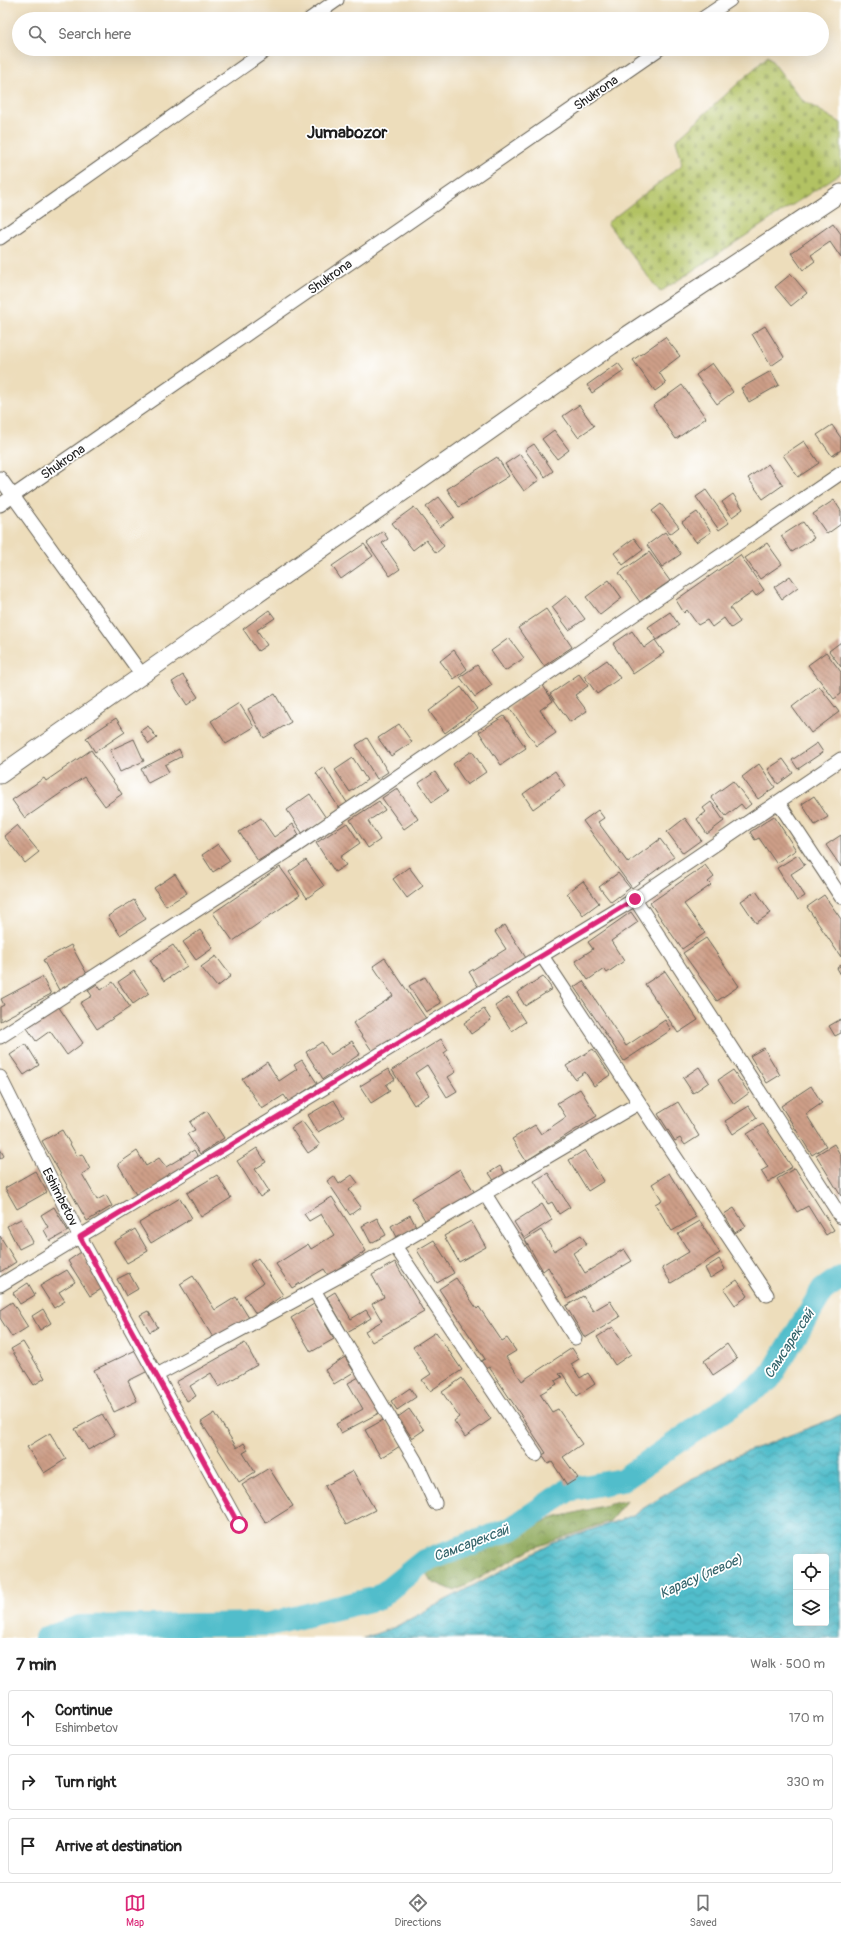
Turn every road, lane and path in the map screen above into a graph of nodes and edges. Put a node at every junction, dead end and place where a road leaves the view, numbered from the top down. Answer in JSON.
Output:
{"nodes":[{"id":1,"x":337,"y":0,"type":"edge"},
{"id":2,"x":730,"y":0,"type":"edge"},
{"id":3,"x":320,"y":12,"type":"edge"},
{"id":4,"x":712,"y":12,"type":"edge"},
{"id":5,"x":258,"y":56,"type":"edge"},
{"id":6,"x":649,"y":56,"type":"edge"},
{"id":7,"x":841,"y":193,"type":"edge"},
{"id":8,"x":0,"y":238,"type":"edge"},
{"id":9,"x":841,"y":473,"type":"edge"},
{"id":10,"x":0,"y":478,"type":"edge"},
{"id":11,"x":13,"y":496,"type":"junction"},
{"id":12,"x":0,"y":505,"type":"edge"},
{"id":13,"x":142,"y":675,"type":"junction"},
{"id":14,"x":841,"y":759,"type":"edge"},
{"id":15,"x":0,"y":775,"type":"edge"},
{"id":16,"x":778,"y":802,"type":"junction"},
{"id":17,"x":841,"y":897,"type":"edge"},
{"id":18,"x":635,"y":899,"type":"junction"},
{"id":19,"x":542,"y":956,"type":"junction"},
{"id":20,"x":0,"y":1037,"type":"edge"},
{"id":21,"x":0,"y":1077,"type":"edge"},
{"id":22,"x":639,"y":1102,"type":"junction"},
{"id":23,"x":485,"y":1194,"type":"junction"},
{"id":24,"x":841,"y":1217,"type":"edge"},
{"id":25,"x":80,"y":1237,"type":"junction"},
{"id":26,"x":395,"y":1246,"type":"junction"},
{"id":27,"x":0,"y":1285,"type":"edge"},
{"id":28,"x":314,"y":1290,"type":"junction"},
{"id":29,"x":766,"y":1295,"type":"dead end"},
{"id":30,"x":575,"y":1338,"type":"dead end"},
{"id":31,"x":157,"y":1375,"type":"junction"},
{"id":32,"x":536,"y":1455,"type":"dead end"},
{"id":33,"x":435,"y":1502,"type":"dead end"},
{"id":34,"x":239,"y":1525,"type":"dead end"}],
"edges":[{"from":1,"to":3,"type":"street"},
{"from":2,"to":4,"type":"street"},
{"from":5,"to":8,"type":"street"},
{"from":6,"to":11,"type":"street","name":"Shukrona"},
{"from":7,"to":13,"type":"main road"},
{"from":9,"to":20,"type":"street"},
{"from":10,"to":11,"type":"street"},
{"from":11,"to":12,"type":"street","name":"Shukrona"},
{"from":11,"to":13,"type":"street"},
{"from":13,"to":15,"type":"main road"},
{"from":14,"to":16,"type":"street"},
{"from":16,"to":17,"type":"street"},
{"from":16,"to":18,"type":"street"},
{"from":18,"to":19,"type":"street"},
{"from":18,"to":24,"type":"street"},
{"from":19,"to":22,"type":"street"},
{"from":19,"to":25,"type":"street"},
{"from":21,"to":25,"type":"street","name":"Eshimbetov"},
{"from":22,"to":23,"type":"street"},
{"from":22,"to":29,"type":"street"},
{"from":23,"to":26,"type":"street"},
{"from":23,"to":30,"type":"street"},
{"from":25,"to":27,"type":"street"},
{"from":25,"to":31,"type":"street","name":"Eshimbetov"},
{"from":26,"to":28,"type":"street"},
{"from":26,"to":32,"type":"street"},
{"from":28,"to":31,"type":"street"},
{"from":28,"to":33,"type":"street"},
{"from":31,"to":34,"type":"street","name":"Eshimbetov"}]}
